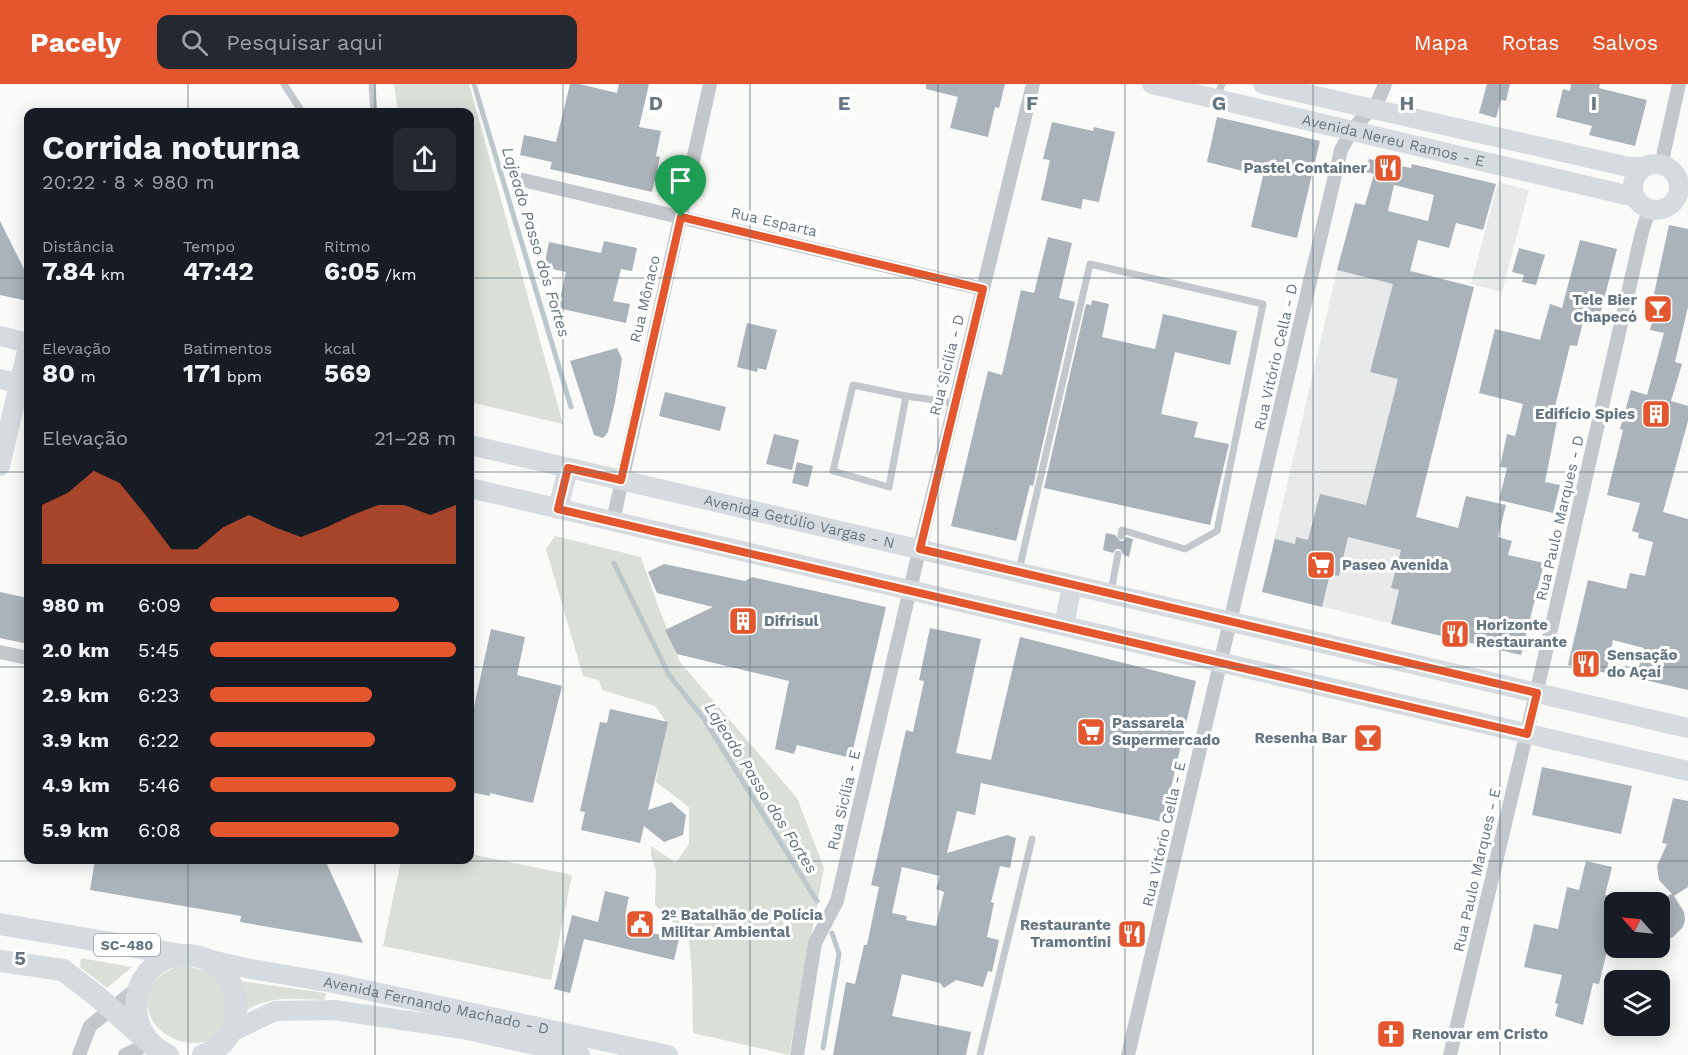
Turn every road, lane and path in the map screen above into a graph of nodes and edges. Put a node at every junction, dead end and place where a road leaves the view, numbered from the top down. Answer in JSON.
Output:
{"nodes":[{"id":1,"x":284,"y":84,"type":"edge"},
{"id":2,"x":372,"y":84,"type":"edge"},
{"id":3,"x":710,"y":84,"type":"edge"},
{"id":4,"x":1033,"y":84,"type":"edge"},
{"id":5,"x":1152,"y":84,"type":"edge"},
{"id":6,"x":1263,"y":84,"type":"edge"},
{"id":7,"x":1385,"y":84,"type":"edge"},
{"id":8,"x":1679,"y":84,"type":"edge"},
{"id":9,"x":1219,"y":91,"type":"edge"},
{"id":10,"x":299,"y":108,"type":"edge"},
{"id":11,"x":374,"y":108,"type":"edge"},
{"id":12,"x":1371,"y":109,"type":"junction"},
{"id":13,"x":1352,"y":130,"type":"junction"},
{"id":14,"x":1667,"y":172,"type":"edge"},
{"id":15,"x":523,"y":180,"type":"dead end"},
{"id":16,"x":1642,"y":203,"type":"junction"},
{"id":17,"x":1680,"y":207,"type":"edge"},
{"id":18,"x":681,"y":217,"type":"junction"},
{"id":19,"x":983,"y":289,"type":"junction"},
{"id":20,"x":0,"y":336,"type":"edge"},
{"id":21,"x":24,"y":344,"type":"edge"},
{"id":22,"x":24,"y":358,"type":"edge"},
{"id":23,"x":16,"y":383,"type":"edge"},
{"id":24,"x":906,"y":396,"type":"junction"},
{"id":25,"x":955,"y":403,"type":"junction"},
{"id":26,"x":474,"y":446,"type":"edge"},
{"id":27,"x":0,"y":466,"type":"edge"},
{"id":28,"x":568,"y":468,"type":"junction"},
{"id":29,"x":621,"y":480,"type":"junction"},
{"id":30,"x":474,"y":489,"type":"edge"},
{"id":31,"x":558,"y":509,"type":"junction"},
{"id":32,"x":612,"y":521,"type":"junction"},
{"id":33,"x":1121,"y":536,"type":"dead end"},
{"id":34,"x":920,"y":549,"type":"junction"},
{"id":35,"x":1118,"y":554,"type":"dead end"},
{"id":36,"x":1018,"y":572,"type":"junction"},
{"id":37,"x":1072,"y":585,"type":"junction"},
{"id":38,"x":910,"y":590,"type":"junction"},
{"id":39,"x":1111,"y":594,"type":"junction"},
{"id":40,"x":1231,"y":622,"type":"junction"},
{"id":41,"x":1064,"y":626,"type":"junction"},
{"id":42,"x":0,"y":652,"type":"edge"},
{"id":43,"x":24,"y":657,"type":"edge"},
{"id":44,"x":1221,"y":663,"type":"junction"},
{"id":45,"x":1537,"y":693,"type":"junction"},
{"id":46,"x":1688,"y":728,"type":"edge"},
{"id":47,"x":1527,"y":734,"type":"junction"},
{"id":48,"x":1688,"y":771,"type":"edge"},
{"id":49,"x":1032,"y":838,"type":"dead end"},
{"id":50,"x":0,"y":924,"type":"edge"},
{"id":51,"x":196,"y":957,"type":"junction"},
{"id":52,"x":0,"y":961,"type":"edge"},
{"id":53,"x":139,"y":987,"type":"junction"},
{"id":54,"x":431,"y":1004,"type":"junction"},
{"id":55,"x":110,"y":1008,"type":"junction"},
{"id":56,"x":426,"y":1023,"type":"junction"},
{"id":57,"x":231,"y":1032,"type":"junction"},
{"id":58,"x":163,"y":1052,"type":"edge"},
{"id":59,"x":79,"y":1055,"type":"edge"},
{"id":60,"x":124,"y":1055,"type":"edge"},
{"id":61,"x":203,"y":1055,"type":"edge"},
{"id":62,"x":230,"y":1055,"type":"edge"},
{"id":63,"x":580,"y":1055,"type":"edge"},
{"id":64,"x":668,"y":1055,"type":"edge"},
{"id":65,"x":797,"y":1055,"type":"edge"},
{"id":66,"x":980,"y":1055,"type":"edge"},
{"id":67,"x":1128,"y":1055,"type":"edge"},
{"id":68,"x":1450,"y":1055,"type":"edge"}],
"edges":[{"from":1,"to":10,"type":"lane"},
{"from":2,"to":11,"type":"lane"},
{"from":3,"to":18,"type":"street","name":"Rua Mônaco"},
{"from":4,"to":19,"type":"street","name":"Rua Sicília - D"},
{"from":5,"to":9,"type":"street","name":"Avenida Nereu Ramos - E"},
{"from":6,"to":12,"type":"street","name":"Avenida Nereu Ramos - E"},
{"from":7,"to":12,"type":"street","name":"Rua Vitório Cella - D"},
{"from":8,"to":14,"type":"street"},
{"from":9,"to":13,"type":"street","name":"Avenida Nereu Ramos - E"},
{"from":12,"to":13,"type":"street","name":"Rua Vitório Cella - D"},
{"from":12,"to":14,"type":"street","name":"Avenida Nereu Ramos - E"},
{"from":13,"to":16,"type":"street","name":"Avenida Nereu Ramos - E"},
{"from":13,"to":40,"type":"street","name":"Rua Vitório Cella - D"},
{"from":14,"to":16,"type":"street"},
{"from":14,"to":17,"type":"street"},
{"from":15,"to":18,"type":"street","name":"Rua Esparta"},
{"from":16,"to":17,"type":"street"},
{"from":16,"to":45,"type":"street","name":"Rua Paulo Marques - D"},
{"from":18,"to":19,"type":"street","name":"Rua Esparta"},
{"from":18,"to":29,"type":"street","name":"Rua Mônaco"},
{"from":19,"to":25,"type":"street","name":"Rua Sicília - D"},
{"from":20,"to":21,"type":"street"},
{"from":22,"to":23,"type":"street"},
{"from":23,"to":27,"type":"street"},
{"from":24,"to":24,"type":"lane"},
{"from":24,"to":25,"type":"lane"},
{"from":25,"to":34,"type":"street","name":"Rua Sicília - D"},
{"from":26,"to":28,"type":"street","name":"Avenida Getúlio Vargas - N"},
{"from":28,"to":29,"type":"street","name":"Avenida Getúlio Vargas - N"},
{"from":28,"to":31,"type":"street"},
{"from":29,"to":32,"type":"street","name":"Rua Mônaco"},
{"from":29,"to":34,"type":"street","name":"Avenida Getúlio Vargas - N"},
{"from":30,"to":31,"type":"street"},
{"from":31,"to":32,"type":"street"},
{"from":32,"to":38,"type":"street"},
{"from":33,"to":36,"type":"lane"},
{"from":34,"to":36,"type":"street","name":"Avenida Getúlio Vargas - N"},
{"from":34,"to":38,"type":"street","name":"Rua Sicília - E"},
{"from":35,"to":39,"type":"lane"},
{"from":36,"to":37,"type":"street","name":"Avenida Getúlio Vargas - N"},
{"from":37,"to":39,"type":"street","name":"Avenida Getúlio Vargas - N"},
{"from":37,"to":41,"type":"street"},
{"from":38,"to":41,"type":"street"},
{"from":38,"to":65,"type":"street","name":"Rua Sicília - E"},
{"from":39,"to":40,"type":"street","name":"Avenida Getúlio Vargas - N"},
{"from":40,"to":44,"type":"street","name":"Rua Vitório Cella - E"},
{"from":40,"to":45,"type":"street","name":"Avenida Getúlio Vargas - N"},
{"from":41,"to":44,"type":"street"},
{"from":42,"to":43,"type":"street"},
{"from":44,"to":47,"type":"street"},
{"from":44,"to":67,"type":"street","name":"Rua Vitório Cella - E"},
{"from":45,"to":46,"type":"street","name":"Avenida Getúlio Vargas - N"},
{"from":45,"to":47,"type":"street","name":"Rua Paulo Marques - E"},
{"from":47,"to":48,"type":"street"},
{"from":47,"to":68,"type":"street","name":"Rua Paulo Marques - E"},
{"from":49,"to":66,"type":"lane"},
{"from":50,"to":51,"type":"main road","name":"Avenida Fernando Machado - D","number":"SC-480"},
{"from":51,"to":53,"type":"main road"},
{"from":51,"to":54,"type":"street","name":"Avenida Fernando Machado - D"},
{"from":51,"to":57,"type":"main road"},
{"from":52,"to":55,"type":"main road"},
{"from":53,"to":55,"type":"street"},
{"from":53,"to":58,"type":"main road"},
{"from":54,"to":56,"type":"street"},
{"from":54,"to":64,"type":"street","name":"Avenida Fernando Machado - D"},
{"from":55,"to":58,"type":"main road"},
{"from":55,"to":59,"type":"street"},
{"from":56,"to":57,"type":"street","name":"Avenida Fernando Machado - D"},
{"from":56,"to":63,"type":"street","name":"Avenida Fernando Machado - D"},
{"from":57,"to":61,"type":"main road"},
{"from":57,"to":62,"type":"main road"},
{"from":58,"to":60,"type":"street"}]}
